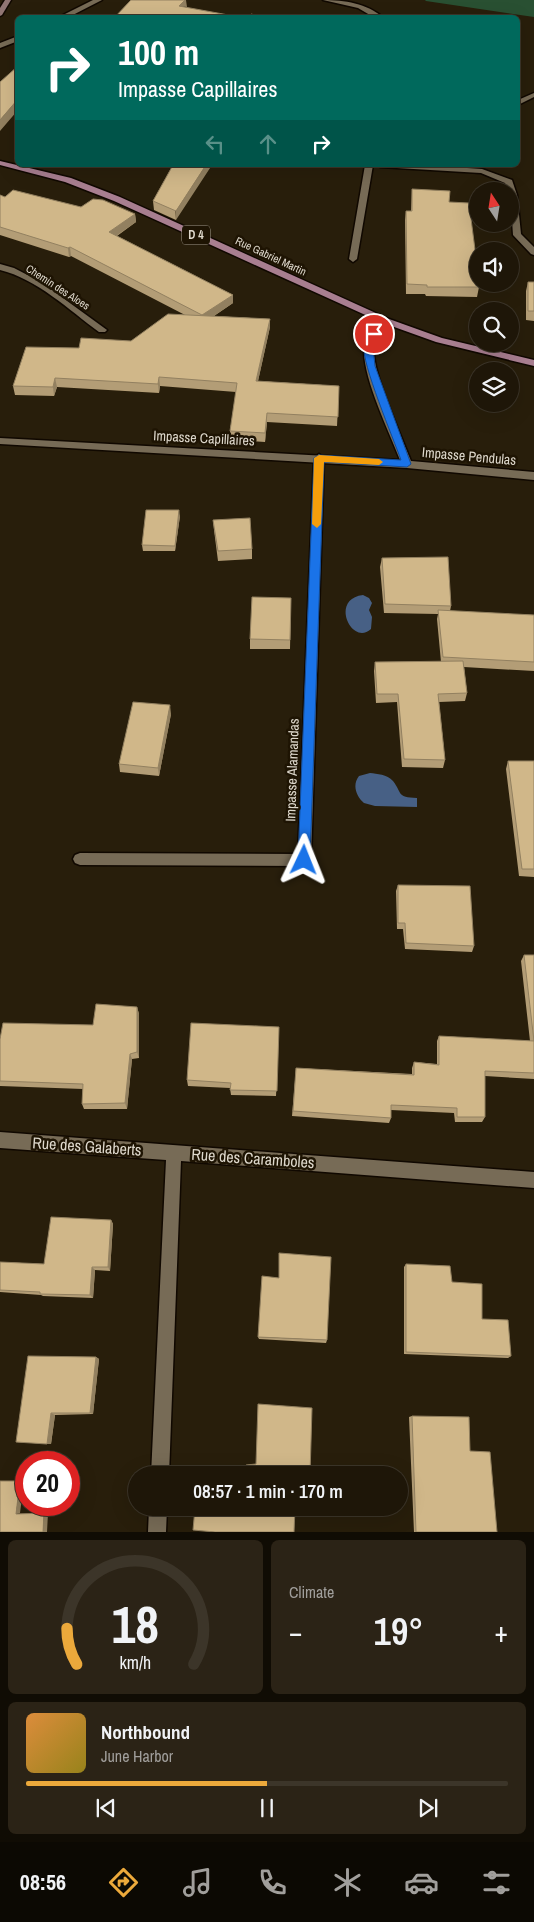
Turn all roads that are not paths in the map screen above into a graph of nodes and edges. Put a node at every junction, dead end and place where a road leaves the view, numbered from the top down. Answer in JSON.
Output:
{"nodes":[{"id":1,"x":99,"y":0,"type":"edge"},
{"id":2,"x":326,"y":0,"type":"edge"},
{"id":3,"x":4,"y":5,"type":"edge"},
{"id":4,"x":0,"y":14,"type":"edge"},
{"id":5,"x":66,"y":15,"type":"edge"},
{"id":6,"x":376,"y":15,"type":"edge"},
{"id":7,"x":15,"y":39,"type":"edge"},
{"id":8,"x":0,"y":46,"type":"edge"},
{"id":9,"x":534,"y":95,"type":"edge"},
{"id":10,"x":520,"y":101,"type":"edge"},
{"id":11,"x":0,"y":163,"type":"edge"},
{"id":12,"x":15,"y":167,"type":"edge"},
{"id":13,"x":16,"y":167,"type":"edge"},
{"id":14,"x":369,"y":167,"type":"edge"},
{"id":15,"x":414,"y":167,"type":"edge"},
{"id":16,"x":534,"y":252,"type":"edge"},
{"id":17,"x":353,"y":259,"type":"dead end"},
{"id":18,"x":0,"y":267,"type":"edge"},
{"id":19,"x":386,"y":321,"type":"junction"},
{"id":20,"x":102,"y":330,"type":"dead end"},
{"id":21,"x":534,"y":363,"type":"edge"},
{"id":22,"x":0,"y":441,"type":"edge"},
{"id":23,"x":319,"y":458,"type":"junction"},
{"id":24,"x":407,"y":464,"type":"junction"},
{"id":25,"x":534,"y":476,"type":"edge"},
{"id":26,"x":80,"y":859,"type":"dead end"},
{"id":27,"x":0,"y":1140,"type":"edge"},
{"id":28,"x":174,"y":1152,"type":"junction"},
{"id":29,"x":534,"y":1180,"type":"edge"},
{"id":30,"x":160,"y":1466,"type":"edge"},
{"id":31,"x":158,"y":1516,"type":"edge"},
{"id":32,"x":157,"y":1532,"type":"edge"}],
"edges":[{"from":1,"to":5,"type":"street"},
{"from":2,"to":6,"type":"street"},
{"from":3,"to":4,"type":"main road"},
{"from":7,"to":8,"type":"street"},
{"from":9,"to":10,"type":"street"},
{"from":11,"to":12,"type":"main road","name":"Rue Gabriel Martin","number":"D 4"},
{"from":13,"to":19,"type":"main road","name":"Rue Gabriel Martin","number":"D 4"},
{"from":14,"to":17,"type":"street"},
{"from":15,"to":16,"type":"street"},
{"from":18,"to":20,"type":"street","name":"Chemin des Aloes"},
{"from":19,"to":21,"type":"main road","name":"Rue Gabriel Martin","number":"D 4"},
{"from":19,"to":24,"type":"street","name":"Impasse Pendulas"},
{"from":22,"to":23,"type":"street","name":"Impasse Capillaires"},
{"from":23,"to":24,"type":"street","name":"Impasse Capillaires"},
{"from":23,"to":26,"type":"street","name":"Impasse Alamandas"},
{"from":24,"to":25,"type":"street","name":"Impasse Pendulas"},
{"from":27,"to":28,"type":"street","name":"Rue des Galaberts"},
{"from":28,"to":29,"type":"street","name":"Rue des Caramboles"},
{"from":28,"to":30,"type":"street","name":"Rue des Caramboles"},
{"from":31,"to":32,"type":"street"}]}
